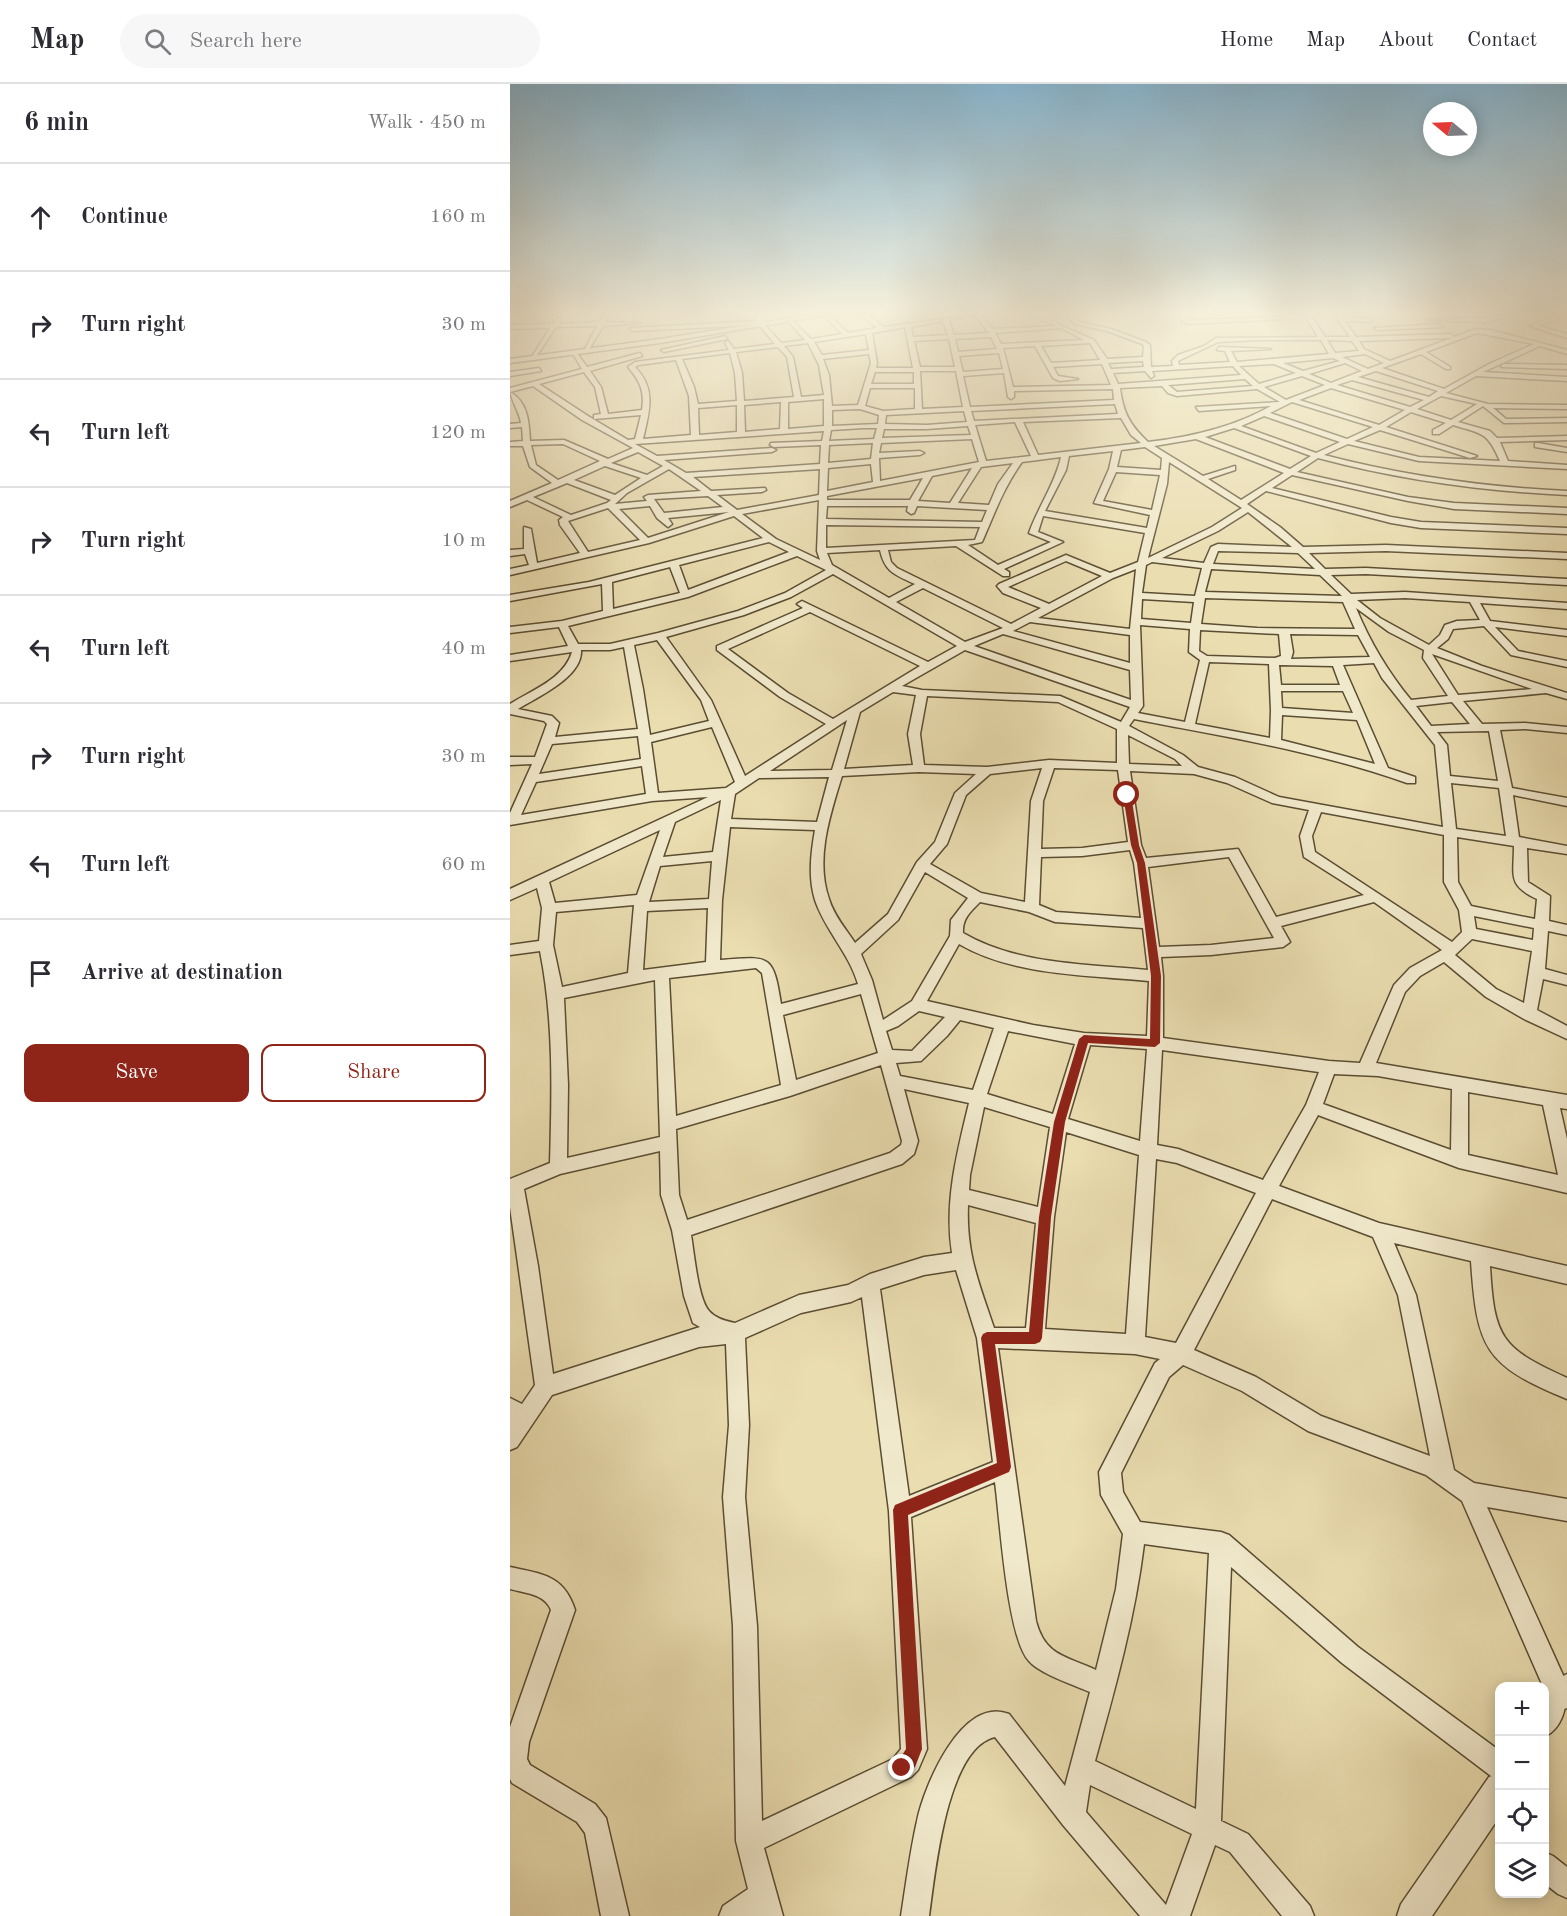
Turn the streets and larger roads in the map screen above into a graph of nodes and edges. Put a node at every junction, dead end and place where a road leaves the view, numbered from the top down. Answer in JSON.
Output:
{"nodes":[{"id":1,"x":517,"y":400,"type":"edge"},
{"id":2,"x":558,"y":400,"type":"edge"},
{"id":3,"x":601,"y":400,"type":"edge"},
{"id":4,"x":648,"y":400,"type":"edge"},
{"id":5,"x":694,"y":400,"type":"edge"},
{"id":6,"x":778,"y":400,"type":"edge"},
{"id":7,"x":786,"y":400,"type":"edge"},
{"id":8,"x":813,"y":400,"type":"edge"},
{"id":9,"x":863,"y":400,"type":"edge"},
{"id":10,"x":919,"y":400,"type":"edge"},
{"id":11,"x":965,"y":400,"type":"edge"},
{"id":12,"x":1012,"y":400,"type":"edge"},
{"id":13,"x":1255,"y":400,"type":"edge"},
{"id":14,"x":1283,"y":400,"type":"edge"},
{"id":15,"x":1294,"y":400,"type":"edge"},
{"id":16,"x":1377,"y":400,"type":"edge"},
{"id":17,"x":1427,"y":400,"type":"edge"},
{"id":18,"x":1469,"y":400,"type":"edge"},
{"id":19,"x":828,"y":402,"type":"junction"},
{"id":20,"x":1118,"y":402,"type":"joint"},
{"id":21,"x":740,"y":403,"type":"junction"},
{"id":22,"x":1085,"y":403,"type":"joint"},
{"id":23,"x":1287,"y":403,"type":"junction"},
{"id":24,"x":862,"y":404,"type":"junction"},
{"id":25,"x":1036,"y":405,"type":"junction"},
{"id":26,"x":1258,"y":405,"type":"junction"},
{"id":27,"x":1349,"y":405,"type":"dead end"},
{"id":28,"x":1484,"y":405,"type":"junction"},
{"id":29,"x":695,"y":406,"type":"junction"},
{"id":30,"x":1012,"y":406,"type":"junction"},
{"id":31,"x":1567,"y":407,"type":"edge"},
{"id":32,"x":967,"y":409,"type":"junction"},
{"id":33,"x":1199,"y":409,"type":"dead end"},
{"id":34,"x":1408,"y":410,"type":"junction"},
{"id":35,"x":919,"y":411,"type":"junction"},
{"id":36,"x":646,"y":412,"type":"junction"},
{"id":37,"x":884,"y":413,"type":"junction"},
{"id":38,"x":1333,"y":413,"type":"junction"},
{"id":39,"x":1265,"y":414,"type":"junction"},
{"id":40,"x":605,"y":415,"type":"junction"},
{"id":41,"x":1122,"y":416,"type":"junction"},
{"id":42,"x":585,"y":418,"type":"junction"},
{"id":43,"x":1039,"y":419,"type":"junction"},
{"id":44,"x":1018,"y":420,"type":"junction"},
{"id":45,"x":1567,"y":420,"type":"edge"},
{"id":46,"x":1451,"y":422,"type":"junction"},
{"id":47,"x":971,"y":423,"type":"junction"},
{"id":48,"x":1203,"y":424,"type":"dead end"},
{"id":49,"x":525,"y":425,"type":"junction"},
{"id":50,"x":1232,"y":425,"type":"junction"},
{"id":51,"x":510,"y":426,"type":"edge"},
{"id":52,"x":882,"y":426,"type":"junction"},
{"id":53,"x":830,"y":428,"type":"junction"},
{"id":54,"x":1378,"y":428,"type":"junction"},
{"id":55,"x":781,"y":431,"type":"junction"},
{"id":56,"x":1212,"y":431,"type":"junction"},
{"id":57,"x":1436,"y":432,"type":"dead end"},
{"id":58,"x":741,"y":433,"type":"junction"},
{"id":59,"x":719,"y":435,"type":"junction"},
{"id":60,"x":695,"y":436,"type":"junction"},
{"id":61,"x":1196,"y":436,"type":"junction"},
{"id":62,"x":974,"y":437,"type":"junction"},
{"id":63,"x":1567,"y":438,"type":"edge"},
{"id":64,"x":919,"y":439,"type":"junction"},
{"id":65,"x":1521,"y":439,"type":"junction"},
{"id":66,"x":876,"y":440,"type":"junction"},
{"id":67,"x":1495,"y":440,"type":"junction"},
{"id":68,"x":825,"y":442,"type":"junction"},
{"id":69,"x":1347,"y":442,"type":"junction"},
{"id":70,"x":526,"y":443,"type":"junction"},
{"id":71,"x":510,"y":444,"type":"edge"},
{"id":72,"x":638,"y":445,"type":"junction"},
{"id":73,"x":1147,"y":445,"type":"junction"},
{"id":74,"x":773,"y":447,"type":"junction"},
{"id":75,"x":1118,"y":447,"type":"junction"},
{"id":76,"x":1567,"y":450,"type":"edge"},
{"id":77,"x":711,"y":454,"type":"junction"},
{"id":78,"x":1066,"y":454,"type":"junction"},
{"id":79,"x":1318,"y":456,"type":"junction"},
{"id":80,"x":1166,"y":457,"type":"junction"},
{"id":81,"x":652,"y":458,"type":"junction"},
{"id":82,"x":1035,"y":458,"type":"junction"},
{"id":83,"x":874,"y":459,"type":"junction"},
{"id":84,"x":1019,"y":460,"type":"junction"},
{"id":85,"x":604,"y":462,"type":"junction"},
{"id":86,"x":1505,"y":463,"type":"junction"},
{"id":87,"x":928,"y":465,"type":"junction"},
{"id":88,"x":981,"y":465,"type":"junction"},
{"id":89,"x":669,"y":466,"type":"junction"},
{"id":90,"x":823,"y":466,"type":"junction"},
{"id":91,"x":1567,"y":467,"type":"edge"},
{"id":92,"x":1232,"y":468,"type":"dead end"},
{"id":93,"x":766,"y":469,"type":"junction"},
{"id":94,"x":1113,"y":469,"type":"junction"},
{"id":95,"x":1289,"y":472,"type":"junction"},
{"id":96,"x":1164,"y":473,"type":"junction"},
{"id":97,"x":685,"y":475,"type":"junction"},
{"id":98,"x":647,"y":478,"type":"junction"},
{"id":99,"x":1202,"y":479,"type":"junction"},
{"id":100,"x":561,"y":481,"type":"junction"},
{"id":101,"x":877,"y":484,"type":"junction"},
{"id":102,"x":1264,"y":488,"type":"junction"},
{"id":103,"x":762,"y":490,"type":"junction"},
{"id":104,"x":707,"y":493,"type":"junction"},
{"id":105,"x":1567,"y":493,"type":"edge"},
{"id":106,"x":527,"y":497,"type":"junction"},
{"id":107,"x":824,"y":498,"type":"junction"},
{"id":108,"x":613,"y":503,"type":"junction"},
{"id":109,"x":652,"y":503,"type":"junction"},
{"id":110,"x":913,"y":503,"type":"junction"},
{"id":111,"x":510,"y":504,"type":"edge"},
{"id":112,"x":953,"y":505,"type":"junction"},
{"id":113,"x":770,"y":506,"type":"junction"},
{"id":114,"x":1245,"y":506,"type":"junction"},
{"id":115,"x":993,"y":508,"type":"junction"},
{"id":116,"x":732,"y":511,"type":"junction"},
{"id":117,"x":1567,"y":511,"type":"edge"},
{"id":118,"x":1040,"y":513,"type":"junction"},
{"id":119,"x":1155,"y":513,"type":"junction"},
{"id":120,"x":660,"y":516,"type":"junction"},
{"id":121,"x":569,"y":517,"type":"junction"},
{"id":122,"x":823,"y":522,"type":"junction"},
{"id":123,"x":908,"y":522,"type":"junction"},
{"id":124,"x":668,"y":524,"type":"dead end"},
{"id":125,"x":987,"y":525,"type":"junction"},
{"id":126,"x":527,"y":530,"type":"dead end"},
{"id":127,"x":1150,"y":531,"type":"junction"},
{"id":128,"x":1567,"y":531,"type":"edge"},
{"id":129,"x":770,"y":539,"type":"junction"},
{"id":130,"x":646,"y":541,"type":"junction"},
{"id":131,"x":958,"y":543,"type":"junction"},
{"id":132,"x":904,"y":545,"type":"junction"},
{"id":133,"x":883,"y":546,"type":"junction"},
{"id":134,"x":1302,"y":550,"type":"junction"},
{"id":135,"x":529,"y":551,"type":"junction"},
{"id":136,"x":821,"y":551,"type":"junction"},
{"id":137,"x":510,"y":553,"type":"edge"},
{"id":138,"x":795,"y":553,"type":"junction"},
{"id":139,"x":586,"y":555,"type":"junction"},
{"id":140,"x":1567,"y":556,"type":"edge"},
{"id":141,"x":1146,"y":561,"type":"junction"},
{"id":142,"x":674,"y":564,"type":"junction"},
{"id":143,"x":1208,"y":566,"type":"junction"},
{"id":144,"x":534,"y":567,"type":"junction"},
{"id":145,"x":998,"y":568,"type":"junction"},
{"id":146,"x":1541,"y":568,"type":"junction"},
{"id":147,"x":830,"y":569,"type":"junction"},
{"id":148,"x":510,"y":572,"type":"edge"},
{"id":149,"x":1325,"y":572,"type":"junction"},
{"id":150,"x":1110,"y":576,"type":"junction"},
{"id":151,"x":607,"y":580,"type":"junction"},
{"id":152,"x":1014,"y":580,"type":"junction"},
{"id":153,"x":1567,"y":582,"type":"edge"},
{"id":154,"x":923,"y":584,"type":"junction"},
{"id":155,"x":1519,"y":591,"type":"junction"},
{"id":156,"x":685,"y":595,"type":"junction"},
{"id":157,"x":788,"y":595,"type":"junction"},
{"id":158,"x":1137,"y":596,"type":"junction"},
{"id":159,"x":510,"y":597,"type":"edge"},
{"id":160,"x":1201,"y":597,"type":"junction"},
{"id":161,"x":1350,"y":598,"type":"junction"},
{"id":162,"x":1473,"y":599,"type":"junction"},
{"id":163,"x":888,"y":603,"type":"junction"},
{"id":164,"x":1567,"y":606,"type":"edge"},
{"id":165,"x":1049,"y":608,"type":"junction"},
{"id":166,"x":809,"y":609,"type":"junction"},
{"id":167,"x":608,"y":614,"type":"junction"},
{"id":168,"x":1028,"y":619,"type":"junction"},
{"id":169,"x":562,"y":624,"type":"junction"},
{"id":170,"x":1487,"y":624,"type":"junction"},
{"id":171,"x":1194,"y":626,"type":"junction"},
{"id":172,"x":1135,"y":627,"type":"junction"},
{"id":173,"x":1006,"y":629,"type":"junction"},
{"id":174,"x":510,"y":630,"type":"edge"},
{"id":175,"x":1284,"y":632,"type":"junction"},
{"id":176,"x":1361,"y":632,"type":"junction"},
{"id":177,"x":1567,"y":633,"type":"edge"},
{"id":178,"x":660,"y":636,"type":"junction"},
{"id":179,"x":628,"y":644,"type":"junction"},
{"id":180,"x":964,"y":646,"type":"junction"},
{"id":181,"x":576,"y":648,"type":"junction"},
{"id":182,"x":1430,"y":649,"type":"junction"},
{"id":183,"x":510,"y":658,"type":"edge"},
{"id":184,"x":1205,"y":659,"type":"junction"},
{"id":185,"x":1376,"y":660,"type":"junction"},
{"id":186,"x":1274,"y":662,"type":"junction"},
{"id":187,"x":1337,"y":662,"type":"junction"},
{"id":188,"x":1567,"y":664,"type":"edge"},
{"id":189,"x":928,"y":666,"type":"junction"},
{"id":190,"x":1513,"y":666,"type":"junction"},
{"id":191,"x":1134,"y":668,"type":"junction"},
{"id":192,"x":891,"y":688,"type":"junction"},
{"id":193,"x":1276,"y":688,"type":"junction"},
{"id":194,"x":1345,"y":688,"type":"junction"},
{"id":195,"x":1553,"y":692,"type":"junction"},
{"id":196,"x":922,"y":693,"type":"junction"},
{"id":197,"x":1567,"y":696,"type":"edge"},
{"id":198,"x":1456,"y":700,"type":"junction"},
{"id":199,"x":1408,"y":704,"type":"junction"},
{"id":200,"x":510,"y":710,"type":"edge"},
{"id":201,"x":855,"y":710,"type":"junction"},
{"id":202,"x":1277,"y":711,"type":"junction"},
{"id":203,"x":1130,"y":716,"type":"junction"},
{"id":204,"x":1361,"y":717,"type":"junction"},
{"id":205,"x":717,"y":722,"type":"junction"},
{"id":206,"x":834,"y":724,"type":"junction"},
{"id":207,"x":1189,"y":727,"type":"junction"},
{"id":208,"x":1479,"y":728,"type":"junction"},
{"id":209,"x":1494,"y":728,"type":"junction"},
{"id":210,"x":1430,"y":729,"type":"junction"},
{"id":211,"x":1567,"y":730,"type":"edge"},
{"id":212,"x":644,"y":736,"type":"junction"},
{"id":213,"x":548,"y":741,"type":"junction"},
{"id":214,"x":1275,"y":744,"type":"junction"},
{"id":215,"x":539,"y":760,"type":"junction"},
{"id":216,"x":510,"y":761,"type":"edge"},
{"id":217,"x":648,"y":762,"type":"junction"},
{"id":218,"x":1050,"y":764,"type":"junction"},
{"id":219,"x":1123,"y":767,"type":"junction"},
{"id":220,"x":919,"y":768,"type":"junction"},
{"id":221,"x":1382,"y":768,"type":"junction"},
{"id":222,"x":1194,"y":770,"type":"junction"},
{"id":223,"x":987,"y":771,"type":"junction"},
{"id":224,"x":839,"y":772,"type":"junction"},
{"id":225,"x":759,"y":774,"type":"junction"},
{"id":226,"x":530,"y":779,"type":"junction"},
{"id":227,"x":1445,"y":779,"type":"junction"},
{"id":228,"x":1411,"y":780,"type":"dead end"},
{"id":229,"x":742,"y":784,"type":"junction"},
{"id":230,"x":1504,"y":788,"type":"junction"},
{"id":231,"x":729,"y":792,"type":"junction"},
{"id":232,"x":652,"y":797,"type":"junction"},
{"id":233,"x":1567,"y":803,"type":"edge"},
{"id":234,"x":1316,"y":808,"type":"junction"},
{"id":235,"x":511,"y":820,"type":"edge"},
{"id":236,"x":669,"y":821,"type":"junction"},
{"id":237,"x":723,"y":823,"type":"junction"},
{"id":238,"x":823,"y":826,"type":"junction"},
{"id":239,"x":1450,"y":832,"type":"junction"},
{"id":240,"x":1516,"y":841,"type":"junction"},
{"id":241,"x":1135,"y":845,"type":"junction"},
{"id":242,"x":1567,"y":850,"type":"edge"},
{"id":243,"x":1035,"y":853,"type":"junction"},
{"id":244,"x":720,"y":856,"type":"junction"},
{"id":245,"x":657,"y":862,"type":"junction"},
{"id":246,"x":1141,"y":863,"type":"junction"},
{"id":247,"x":922,"y":865,"type":"junction"},
{"id":248,"x":542,"y":879,"type":"junction"},
{"id":249,"x":510,"y":896,"type":"edge"},
{"id":250,"x":977,"y":897,"type":"junction"},
{"id":251,"x":1376,"y":897,"type":"junction"},
{"id":252,"x":642,"y":903,"type":"junction"},
{"id":253,"x":714,"y":903,"type":"junction"},
{"id":254,"x":549,"y":908,"type":"junction"},
{"id":255,"x":1032,"y":908,"type":"junction"},
{"id":256,"x":1466,"y":910,"type":"junction"},
{"id":257,"x":1148,"y":923,"type":"junction"},
{"id":258,"x":1272,"y":923,"type":"junction"},
{"id":259,"x":1542,"y":925,"type":"junction"},
{"id":260,"x":1567,"y":930,"type":"edge"},
{"id":261,"x":1469,"y":933,"type":"junction"},
{"id":262,"x":957,"y":936,"type":"junction"},
{"id":263,"x":546,"y":945,"type":"junction"},
{"id":264,"x":1540,"y":947,"type":"junction"},
{"id":265,"x":510,"y":950,"type":"edge"},
{"id":266,"x":1152,"y":952,"type":"junction"},
{"id":267,"x":1449,"y":952,"type":"junction"},
{"id":268,"x":853,"y":953,"type":"junction"},
{"id":269,"x":713,"y":966,"type":"junction"},
{"id":270,"x":1537,"y":972,"type":"junction"},
{"id":271,"x":662,"y":974,"type":"junction"},
{"id":272,"x":1156,"y":976,"type":"junction"},
{"id":273,"x":635,"y":977,"type":"junction"},
{"id":274,"x":1567,"y":980,"type":"edge"},
{"id":275,"x":866,"y":987,"type":"junction"},
{"id":276,"x":556,"y":994,"type":"junction"},
{"id":277,"x":917,"y":1005,"type":"junction"},
{"id":278,"x":775,"y":1011,"type":"junction"},
{"id":279,"x":956,"y":1014,"type":"junction"},
{"id":280,"x":1529,"y":1015,"type":"junction"},
{"id":281,"x":1003,"y":1024,"type":"junction"},
{"id":282,"x":878,"y":1028,"type":"junction"},
{"id":283,"x":1567,"y":1033,"type":"edge"},
{"id":284,"x":1084,"y":1039,"type":"junction"},
{"id":285,"x":1155,"y":1043,"type":"junction"},
{"id":286,"x":888,"y":1056,"type":"junction"},
{"id":287,"x":1329,"y":1067,"type":"junction"},
{"id":288,"x":1366,"y":1068,"type":"junction"},
{"id":289,"x":894,"y":1081,"type":"junction"},
{"id":290,"x":1460,"y":1084,"type":"junction"},
{"id":291,"x":790,"y":1089,"type":"junction"},
{"id":292,"x":978,"y":1098,"type":"junction"},
{"id":293,"x":1559,"y":1100,"type":"edge"},
{"id":294,"x":1314,"y":1107,"type":"junction"},
{"id":295,"x":1059,"y":1122,"type":"junction"},
{"id":296,"x":668,"y":1133,"type":"junction"},
{"id":297,"x":1149,"y":1150,"type":"junction"},
{"id":298,"x":1459,"y":1161,"type":"junction"},
{"id":299,"x":558,"y":1167,"type":"junction"},
{"id":300,"x":1567,"y":1178,"type":"edge"},
{"id":301,"x":1567,"y":1185,"type":"edge"},
{"id":302,"x":513,"y":1186,"type":"edge"},
{"id":303,"x":1268,"y":1188,"type":"junction"},
{"id":304,"x":959,"y":1195,"type":"junction"},
{"id":305,"x":1045,"y":1217,"type":"junction"},
{"id":306,"x":681,"y":1230,"type":"junction"},
{"id":307,"x":1379,"y":1231,"type":"junction"},
{"id":308,"x":1480,"y":1254,"type":"junction"},
{"id":309,"x":962,"y":1260,"type":"junction"},
{"id":310,"x":1567,"y":1275,"type":"edge"},
{"id":311,"x":870,"y":1283,"type":"junction"},
{"id":312,"x":735,"y":1334,"type":"junction"},
{"id":313,"x":987,"y":1338,"type":"junction"},
{"id":314,"x":1035,"y":1338,"type":"junction"},
{"id":315,"x":1135,"y":1344,"type":"junction"},
{"id":316,"x":1181,"y":1354,"type":"junction"},
{"id":317,"x":545,"y":1387,"type":"junction"},
{"id":318,"x":1567,"y":1389,"type":"edge"},
{"id":319,"x":517,"y":1413,"type":"edge"},
{"id":320,"x":510,"y":1440,"type":"edge"},
{"id":321,"x":1005,"y":1467,"type":"junction"},
{"id":322,"x":1445,"y":1476,"type":"junction"},
{"id":323,"x":1470,"y":1494,"type":"junction"},
{"id":324,"x":900,"y":1510,"type":"junction"},
{"id":325,"x":1567,"y":1510,"type":"edge"},
{"id":326,"x":1134,"y":1532,"type":"junction"},
{"id":327,"x":1221,"y":1543,"type":"junction"},
{"id":328,"x":510,"y":1578,"type":"edge"},
{"id":329,"x":1104,"y":1686,"type":"junction"},
{"id":330,"x":1564,"y":1694,"type":"edge"},
{"id":331,"x":1549,"y":1716,"type":"edge"},
{"id":332,"x":1495,"y":1763,"type":"edge"},
{"id":333,"x":1081,"y":1767,"type":"junction"},
{"id":334,"x":1494,"y":1808,"type":"edge"},
{"id":335,"x":1072,"y":1816,"type":"junction"},
{"id":336,"x":1208,"y":1827,"type":"junction"},
{"id":337,"x":749,"y":1841,"type":"junction"},
{"id":338,"x":1549,"y":1868,"type":"edge"},
{"id":339,"x":1567,"y":1885,"type":"edge"},
{"id":340,"x":766,"y":1905,"type":"edge"},
{"id":341,"x":1411,"y":1914,"type":"edge"},
{"id":342,"x":615,"y":1916,"type":"edge"},
{"id":343,"x":733,"y":1916,"type":"edge"},
{"id":344,"x":915,"y":1916,"type":"edge"},
{"id":345,"x":1158,"y":1916,"type":"edge"},
{"id":346,"x":1176,"y":1916,"type":"edge"},
{"id":347,"x":1300,"y":1916,"type":"edge"}],
"edges":[{"from":1,"to":49,"type":"street"},
{"from":2,"to":42,"type":"street"},
{"from":3,"to":40,"type":"street"},
{"from":4,"to":36,"type":"street"},
{"from":5,"to":29,"type":"street"},
{"from":6,"to":21,"type":"street"},
{"from":7,"to":55,"type":"street"},
{"from":8,"to":19,"type":"street"},
{"from":9,"to":24,"type":"street"},
{"from":10,"to":35,"type":"street"},
{"from":11,"to":32,"type":"street"},
{"from":12,"to":30,"type":"street"},
{"from":13,"to":26,"type":"street"},
{"from":14,"to":23,"type":"street"},
{"from":15,"to":23,"type":"street"},
{"from":16,"to":34,"type":"street"},
{"from":17,"to":34,"type":"street"},
{"from":18,"to":28,"type":"street"},
{"from":19,"to":24,"type":"street"},
{"from":19,"to":53,"type":"street"},
{"from":20,"to":22,"type":"street"},
{"from":20,"to":41,"type":"street"},
{"from":21,"to":29,"type":"street"},
{"from":21,"to":58,"type":"street"},
{"from":22,"to":25,"type":"street"},
{"from":23,"to":26,"type":"street"},
{"from":23,"to":38,"type":"street"},
{"from":23,"to":39,"type":"street"},
{"from":24,"to":37,"type":"street"},
{"from":25,"to":30,"type":"street"},
{"from":25,"to":43,"type":"street"},
{"from":26,"to":33,"type":"street"},
{"from":27,"to":38,"type":"street"},
{"from":28,"to":31,"type":"street"},
{"from":28,"to":45,"type":"street"},
{"from":28,"to":46,"type":"street"},
{"from":29,"to":60,"type":"street"},
{"from":30,"to":32,"type":"street"},
{"from":32,"to":35,"type":"street"},
{"from":32,"to":47,"type":"street"},
{"from":34,"to":46,"type":"street"},
{"from":34,"to":54,"type":"street"},
{"from":35,"to":37,"type":"street"},
{"from":36,"to":40,"type":"street"},
{"from":36,"to":72,"type":"street"},
{"from":37,"to":52,"type":"street"},
{"from":38,"to":54,"type":"street"},
{"from":39,"to":50,"type":"street"},
{"from":39,"to":69,"type":"street"},
{"from":40,"to":42,"type":"street"},
{"from":41,"to":43,"type":"street"},
{"from":41,"to":73,"type":"street"},
{"from":42,"to":72,"type":"street"},
{"from":43,"to":44,"type":"street"},
{"from":44,"to":47,"type":"street"},
{"from":44,"to":82,"type":"street"},
{"from":46,"to":57,"type":"street"},
{"from":46,"to":67,"type":"street"},
{"from":47,"to":52,"type":"street"},
{"from":47,"to":62,"type":"street"},
{"from":48,"to":56,"type":"street"},
{"from":49,"to":51,"type":"street"},
{"from":49,"to":70,"type":"street"},
{"from":50,"to":56,"type":"street"},
{"from":50,"to":79,"type":"street"},
{"from":52,"to":53,"type":"street"},
{"from":52,"to":66,"type":"street"},
{"from":53,"to":55,"type":"street"},
{"from":53,"to":68,"type":"street"},
{"from":54,"to":69,"type":"street"},
{"from":54,"to":86,"type":"street"},
{"from":55,"to":58,"type":"street"},
{"from":55,"to":74,"type":"street"},
{"from":56,"to":61,"type":"street"},
{"from":58,"to":59,"type":"street"},
{"from":59,"to":60,"type":"street"},
{"from":59,"to":77,"type":"street"},
{"from":60,"to":72,"type":"street"},
{"from":61,"to":73,"type":"street"},
{"from":61,"to":95,"type":"street"},
{"from":62,"to":64,"type":"street"},
{"from":62,"to":88,"type":"street"},
{"from":63,"to":65,"type":"street"},
{"from":64,"to":66,"type":"street"},
{"from":64,"to":87,"type":"street"},
{"from":65,"to":67,"type":"street"},
{"from":65,"to":76,"type":"street"},
{"from":66,"to":68,"type":"street"},
{"from":66,"to":83,"type":"street"},
{"from":67,"to":86,"type":"street"},
{"from":68,"to":74,"type":"street"},
{"from":68,"to":90,"type":"street"},
{"from":69,"to":79,"type":"street"},
{"from":69,"to":86,"type":"street"},
{"from":70,"to":71,"type":"street"},
{"from":70,"to":85,"type":"street"},
{"from":70,"to":100,"type":"street"},
{"from":72,"to":81,"type":"street"},
{"from":72,"to":85,"type":"street"},
{"from":73,"to":75,"type":"street"},
{"from":73,"to":80,"type":"street"},
{"from":74,"to":77,"type":"street"},
{"from":74,"to":93,"type":"street"},
{"from":75,"to":78,"type":"street"},
{"from":75,"to":94,"type":"street"},
{"from":77,"to":81,"type":"street"},
{"from":78,"to":82,"type":"street"},
{"from":78,"to":118,"type":"street"},
{"from":79,"to":95,"type":"street"},
{"from":79,"to":105,"type":"street"},
{"from":80,"to":96,"type":"street"},
{"from":80,"to":99,"type":"street"},
{"from":81,"to":89,"type":"street"},
{"from":82,"to":84,"type":"street"},
{"from":83,"to":87,"type":"street"},
{"from":83,"to":90,"type":"street"},
{"from":83,"to":101,"type":"street"},
{"from":84,"to":88,"type":"street"},
{"from":84,"to":115,"type":"street"},
{"from":85,"to":98,"type":"street"},
{"from":85,"to":100,"type":"street"},
{"from":86,"to":91,"type":"street"},
{"from":87,"to":88,"type":"street"},
{"from":87,"to":101,"type":"street"},
{"from":87,"to":110,"type":"street"},
{"from":88,"to":112,"type":"street"},
{"from":89,"to":97,"type":"street"},
{"from":89,"to":98,"type":"street"},
{"from":90,"to":93,"type":"street"},
{"from":90,"to":107,"type":"street"},
{"from":92,"to":99,"type":"street"},
{"from":93,"to":97,"type":"street"},
{"from":93,"to":103,"type":"street"},
{"from":94,"to":96,"type":"street"},
{"from":94,"to":119,"type":"street"},
{"from":95,"to":102,"type":"street"},
{"from":95,"to":117,"type":"street"},
{"from":96,"to":119,"type":"street"},
{"from":97,"to":104,"type":"street"},
{"from":98,"to":108,"type":"street"},
{"from":99,"to":114,"type":"street"},
{"from":100,"to":106,"type":"street"},
{"from":100,"to":108,"type":"street"},
{"from":101,"to":107,"type":"street"},
{"from":102,"to":114,"type":"street"},
{"from":102,"to":128,"type":"street"},
{"from":103,"to":104,"type":"street"},
{"from":103,"to":113,"type":"street"},
{"from":104,"to":109,"type":"street"},
{"from":104,"to":116,"type":"street"},
{"from":106,"to":111,"type":"street"},
{"from":106,"to":121,"type":"street"},
{"from":107,"to":110,"type":"street"},
{"from":107,"to":113,"type":"street"},
{"from":107,"to":122,"type":"street"},
{"from":108,"to":109,"type":"street"},
{"from":108,"to":121,"type":"street"},
{"from":108,"to":130,"type":"street"},
{"from":109,"to":120,"type":"street"},
{"from":110,"to":112,"type":"street"},
{"from":110,"to":123,"type":"street"},
{"from":112,"to":115,"type":"street"},
{"from":113,"to":116,"type":"street"},
{"from":114,"to":134,"type":"street"},
{"from":114,"to":141,"type":"street"},
{"from":115,"to":125,"type":"street"},
{"from":116,"to":120,"type":"street"},
{"from":116,"to":129,"type":"street"},
{"from":116,"to":130,"type":"street"},
{"from":118,"to":127,"type":"street"},
{"from":118,"to":145,"type":"street"},
{"from":119,"to":127,"type":"street"},
{"from":120,"to":124,"type":"street"},
{"from":121,"to":139,"type":"street"},
{"from":122,"to":123,"type":"street"},
{"from":122,"to":136,"type":"street"},
{"from":123,"to":125,"type":"street"},
{"from":123,"to":132,"type":"street"},
{"from":125,"to":131,"type":"street"},
{"from":126,"to":135,"type":"street"},
{"from":127,"to":141,"type":"street"},
{"from":129,"to":138,"type":"street"},
{"from":129,"to":142,"type":"street"},
{"from":130,"to":139,"type":"street"},
{"from":131,"to":132,"type":"street"},
{"from":131,"to":145,"type":"street"},
{"from":132,"to":133,"type":"street"},
{"from":133,"to":136,"type":"street"},
{"from":133,"to":154,"type":"street"},
{"from":134,"to":143,"type":"street"},
{"from":134,"to":146,"type":"street"},
{"from":134,"to":149,"type":"street"},
{"from":135,"to":137,"type":"street"},
{"from":135,"to":144,"type":"street"},
{"from":136,"to":147,"type":"street"},
{"from":138,"to":147,"type":"street"},
{"from":138,"to":156,"type":"street"},
{"from":139,"to":144,"type":"street"},
{"from":140,"to":146,"type":"street"},
{"from":141,"to":143,"type":"street"},
{"from":141,"to":150,"type":"street"},
{"from":141,"to":158,"type":"street"},
{"from":142,"to":151,"type":"street"},
{"from":142,"to":156,"type":"street"},
{"from":143,"to":149,"type":"street"},
{"from":143,"to":160,"type":"street"},
{"from":144,"to":148,"type":"street"},
{"from":145,"to":152,"type":"street"},
{"from":146,"to":153,"type":"street"},
{"from":146,"to":155,"type":"street"},
{"from":147,"to":157,"type":"street"},
{"from":147,"to":163,"type":"street"},
{"from":149,"to":155,"type":"street"},
{"from":149,"to":161,"type":"street"},
{"from":150,"to":152,"type":"street"},
{"from":150,"to":165,"type":"street"},
{"from":151,"to":159,"type":"street"},
{"from":151,"to":167,"type":"street"},
{"from":152,"to":165,"type":"street"},
{"from":154,"to":163,"type":"street"},
{"from":154,"to":173,"type":"street"},
{"from":155,"to":162,"type":"street"},
{"from":155,"to":164,"type":"street"},
{"from":156,"to":167,"type":"street"},
{"from":157,"to":166,"type":"street"},
{"from":157,"to":178,"type":"street"},
{"from":158,"to":160,"type":"street"},
{"from":158,"to":172,"type":"street"},
{"from":160,"to":161,"type":"street"},
{"from":160,"to":171,"type":"street"},
{"from":161,"to":162,"type":"street"},
{"from":161,"to":176,"type":"street"},
{"from":161,"to":182,"type":"street"},
{"from":162,"to":170,"type":"street"},
{"from":163,"to":180,"type":"street"},
{"from":165,"to":168,"type":"street"},
{"from":166,"to":189,"type":"street"},
{"from":166,"to":206,"type":"street"},
{"from":167,"to":169,"type":"street"},
{"from":168,"to":172,"type":"street"},
{"from":168,"to":173,"type":"street"},
{"from":169,"to":174,"type":"street"},
{"from":169,"to":181,"type":"street"},
{"from":170,"to":177,"type":"street"},
{"from":170,"to":182,"type":"street"},
{"from":170,"to":190,"type":"street"},
{"from":171,"to":172,"type":"street"},
{"from":171,"to":175,"type":"street"},
{"from":171,"to":184,"type":"street"},
{"from":172,"to":191,"type":"street"},
{"from":173,"to":180,"type":"street"},
{"from":173,"to":191,"type":"street"},
{"from":175,"to":176,"type":"street"},
{"from":175,"to":186,"type":"street"},
{"from":176,"to":185,"type":"street"},
{"from":178,"to":179,"type":"street"},
{"from":178,"to":205,"type":"street"},
{"from":179,"to":181,"type":"street"},
{"from":179,"to":212,"type":"street"},
{"from":180,"to":189,"type":"street"},
{"from":180,"to":203,"type":"street"},
{"from":181,"to":183,"type":"street"},
{"from":181,"to":200,"type":"street"},
{"from":182,"to":190,"type":"street"},
{"from":182,"to":198,"type":"street"},
{"from":184,"to":186,"type":"street"},
{"from":184,"to":207,"type":"street"},
{"from":185,"to":187,"type":"street"},
{"from":185,"to":199,"type":"street"},
{"from":186,"to":187,"type":"street"},
{"from":186,"to":193,"type":"street"},
{"from":187,"to":194,"type":"street"},
{"from":188,"to":190,"type":"street"},
{"from":189,"to":192,"type":"street"},
{"from":190,"to":195,"type":"street"},
{"from":191,"to":203,"type":"street"},
{"from":192,"to":196,"type":"street"},
{"from":192,"to":201,"type":"street"},
{"from":193,"to":194,"type":"street"},
{"from":193,"to":202,"type":"street"},
{"from":194,"to":204,"type":"street"},
{"from":195,"to":197,"type":"street"},
{"from":195,"to":198,"type":"street"},
{"from":196,"to":203,"type":"street"},
{"from":196,"to":220,"type":"street"},
{"from":198,"to":199,"type":"street"},
{"from":198,"to":208,"type":"street"},
{"from":199,"to":210,"type":"street"},
{"from":200,"to":213,"type":"street"},
{"from":201,"to":206,"type":"street"},
{"from":201,"to":224,"type":"street"},
{"from":202,"to":204,"type":"street"},
{"from":202,"to":214,"type":"street"},
{"from":203,"to":207,"type":"street"},
{"from":203,"to":219,"type":"street"},
{"from":203,"to":222,"type":"street"},
{"from":204,"to":221,"type":"street"},
{"from":205,"to":212,"type":"street"},
{"from":205,"to":229,"type":"street"},
{"from":206,"to":225,"type":"street"},
{"from":207,"to":214,"type":"street"},
{"from":208,"to":209,"type":"street"},
{"from":208,"to":210,"type":"street"},
{"from":209,"to":211,"type":"street"},
{"from":209,"to":230,"type":"street"},
{"from":210,"to":227,"type":"street"},
{"from":212,"to":213,"type":"street"},
{"from":212,"to":217,"type":"street"},
{"from":213,"to":215,"type":"street"},
{"from":214,"to":221,"type":"street"},
{"from":215,"to":216,"type":"street"},
{"from":215,"to":226,"type":"street"},
{"from":217,"to":226,"type":"street"},
{"from":217,"to":232,"type":"street"},
{"from":218,"to":219,"type":"street"},
{"from":218,"to":223,"type":"street"},
{"from":218,"to":243,"type":"street"},
{"from":219,"to":222,"type":"street"},
{"from":219,"to":241,"type":"street"},
{"from":220,"to":223,"type":"street"},
{"from":220,"to":224,"type":"street"},
{"from":221,"to":228,"type":"street"},
{"from":222,"to":234,"type":"street"},
{"from":223,"to":247,"type":"street"},
{"from":224,"to":225,"type":"street"},
{"from":224,"to":238,"type":"street"},
{"from":225,"to":229,"type":"street"},
{"from":226,"to":235,"type":"street"},
{"from":227,"to":230,"type":"street"},
{"from":227,"to":239,"type":"street"},
{"from":229,"to":231,"type":"street"},
{"from":230,"to":233,"type":"street"},
{"from":230,"to":240,"type":"street"},
{"from":231,"to":232,"type":"street"},
{"from":231,"to":236,"type":"street"},
{"from":231,"to":237,"type":"street"},
{"from":232,"to":235,"type":"street"},
{"from":234,"to":239,"type":"street"},
{"from":234,"to":251,"type":"street"},
{"from":236,"to":245,"type":"street"},
{"from":236,"to":248,"type":"street"},
{"from":237,"to":238,"type":"street"},
{"from":237,"to":244,"type":"street"},
{"from":238,"to":268,"type":"street"},
{"from":239,"to":240,"type":"street"},
{"from":239,"to":256,"type":"street"},
{"from":240,"to":242,"type":"street"},
{"from":240,"to":259,"type":"street"},
{"from":241,"to":243,"type":"street"},
{"from":241,"to":246,"type":"street"},
{"from":243,"to":255,"type":"street"},
{"from":244,"to":245,"type":"street"},
{"from":244,"to":253,"type":"street"},
{"from":245,"to":252,"type":"street"},
{"from":246,"to":257,"type":"street"},
{"from":246,"to":258,"type":"street"},
{"from":247,"to":250,"type":"street"},
{"from":247,"to":268,"type":"street"},
{"from":248,"to":249,"type":"street"},
{"from":248,"to":254,"type":"street"},
{"from":250,"to":255,"type":"street"},
{"from":250,"to":262,"type":"street"},
{"from":251,"to":258,"type":"street"},
{"from":251,"to":267,"type":"street"},
{"from":252,"to":253,"type":"street"},
{"from":252,"to":254,"type":"street"},
{"from":252,"to":273,"type":"street"},
{"from":253,"to":269,"type":"street"},
{"from":254,"to":263,"type":"street"},
{"from":255,"to":257,"type":"street"},
{"from":256,"to":259,"type":"street"},
{"from":256,"to":261,"type":"street"},
{"from":257,"to":266,"type":"street"},
{"from":258,"to":266,"type":"street"},
{"from":259,"to":260,"type":"street"},
{"from":259,"to":264,"type":"street"},
{"from":261,"to":264,"type":"street"},
{"from":261,"to":267,"type":"street"},
{"from":262,"to":272,"type":"street"},
{"from":262,"to":277,"type":"street"},
{"from":263,"to":265,"type":"street"},
{"from":263,"to":276,"type":"street"},
{"from":264,"to":270,"type":"street"},
{"from":266,"to":272,"type":"street"},
{"from":267,"to":280,"type":"street"},
{"from":267,"to":288,"type":"street"},
{"from":268,"to":275,"type":"street"},
{"from":269,"to":271,"type":"street"},
{"from":269,"to":278,"type":"street"},
{"from":270,"to":274,"type":"street"},
{"from":270,"to":280,"type":"street"},
{"from":271,"to":273,"type":"street"},
{"from":271,"to":296,"type":"street"},
{"from":272,"to":285,"type":"street"},
{"from":273,"to":276,"type":"street"},
{"from":275,"to":278,"type":"street"},
{"from":275,"to":282,"type":"street"},
{"from":276,"to":299,"type":"street"},
{"from":277,"to":279,"type":"street"},
{"from":277,"to":282,"type":"street"},
{"from":278,"to":291,"type":"street"},
{"from":279,"to":281,"type":"street"},
{"from":279,"to":286,"type":"street"},
{"from":280,"to":283,"type":"street"},
{"from":281,"to":284,"type":"street"},
{"from":281,"to":292,"type":"street"},
{"from":282,"to":286,"type":"street"},
{"from":284,"to":285,"type":"street"},
{"from":284,"to":295,"type":"street"},
{"from":285,"to":287,"type":"street"},
{"from":285,"to":297,"type":"street"},
{"from":286,"to":289,"type":"street"},
{"from":286,"to":291,"type":"street"},
{"from":287,"to":288,"type":"street"},
{"from":287,"to":294,"type":"street"},
{"from":288,"to":290,"type":"street"},
{"from":289,"to":292,"type":"street"},
{"from":289,"to":306,"type":"street"},
{"from":290,"to":293,"type":"street"},
{"from":290,"to":298,"type":"street"},
{"from":291,"to":296,"type":"street"},
{"from":292,"to":295,"type":"street"},
{"from":292,"to":304,"type":"street"},
{"from":293,"to":300,"type":"street"},
{"from":294,"to":298,"type":"street"},
{"from":294,"to":303,"type":"street"},
{"from":295,"to":297,"type":"street"},
{"from":295,"to":305,"type":"street"},
{"from":296,"to":299,"type":"street"},
{"from":296,"to":306,"type":"street"},
{"from":297,"to":303,"type":"street"},
{"from":297,"to":315,"type":"street"},
{"from":298,"to":301,"type":"street"},
{"from":299,"to":302,"type":"street"},
{"from":302,"to":317,"type":"street"},
{"from":303,"to":307,"type":"street"},
{"from":303,"to":316,"type":"street"},
{"from":304,"to":305,"type":"street"},
{"from":304,"to":309,"type":"street"},
{"from":305,"to":314,"type":"street"},
{"from":306,"to":312,"type":"street"},
{"from":307,"to":308,"type":"street"},
{"from":307,"to":322,"type":"street"},
{"from":308,"to":310,"type":"street"},
{"from":308,"to":318,"type":"street"},
{"from":309,"to":311,"type":"street"},
{"from":309,"to":313,"type":"street"},
{"from":311,"to":312,"type":"street"},
{"from":311,"to":324,"type":"street"},
{"from":312,"to":317,"type":"street"},
{"from":312,"to":337,"type":"street"},
{"from":313,"to":314,"type":"street"},
{"from":313,"to":321,"type":"street"},
{"from":314,"to":315,"type":"street"},
{"from":315,"to":316,"type":"street"},
{"from":316,"to":322,"type":"street"},
{"from":316,"to":326,"type":"street"},
{"from":317,"to":319,"type":"street"},
{"from":319,"to":320,"type":"street"},
{"from":321,"to":324,"type":"street"},
{"from":321,"to":329,"type":"street"},
{"from":322,"to":323,"type":"street"},
{"from":323,"to":325,"type":"street"},
{"from":323,"to":330,"type":"street"},
{"from":324,"to":337,"type":"street"},
{"from":326,"to":327,"type":"street"},
{"from":326,"to":329,"type":"street"},
{"from":327,"to":332,"type":"street"},
{"from":327,"to":336,"type":"street"},
{"from":328,"to":342,"type":"street"},
{"from":329,"to":333,"type":"street"},
{"from":330,"to":331,"type":"street"},
{"from":333,"to":335,"type":"street"},
{"from":333,"to":336,"type":"street"},
{"from":334,"to":341,"type":"street"},
{"from":335,"to":344,"type":"street"},
{"from":335,"to":345,"type":"street"},
{"from":336,"to":346,"type":"street"},
{"from":336,"to":347,"type":"street"},
{"from":337,"to":340,"type":"street"},
{"from":338,"to":339,"type":"street"},
{"from":340,"to":343,"type":"street"}]}
